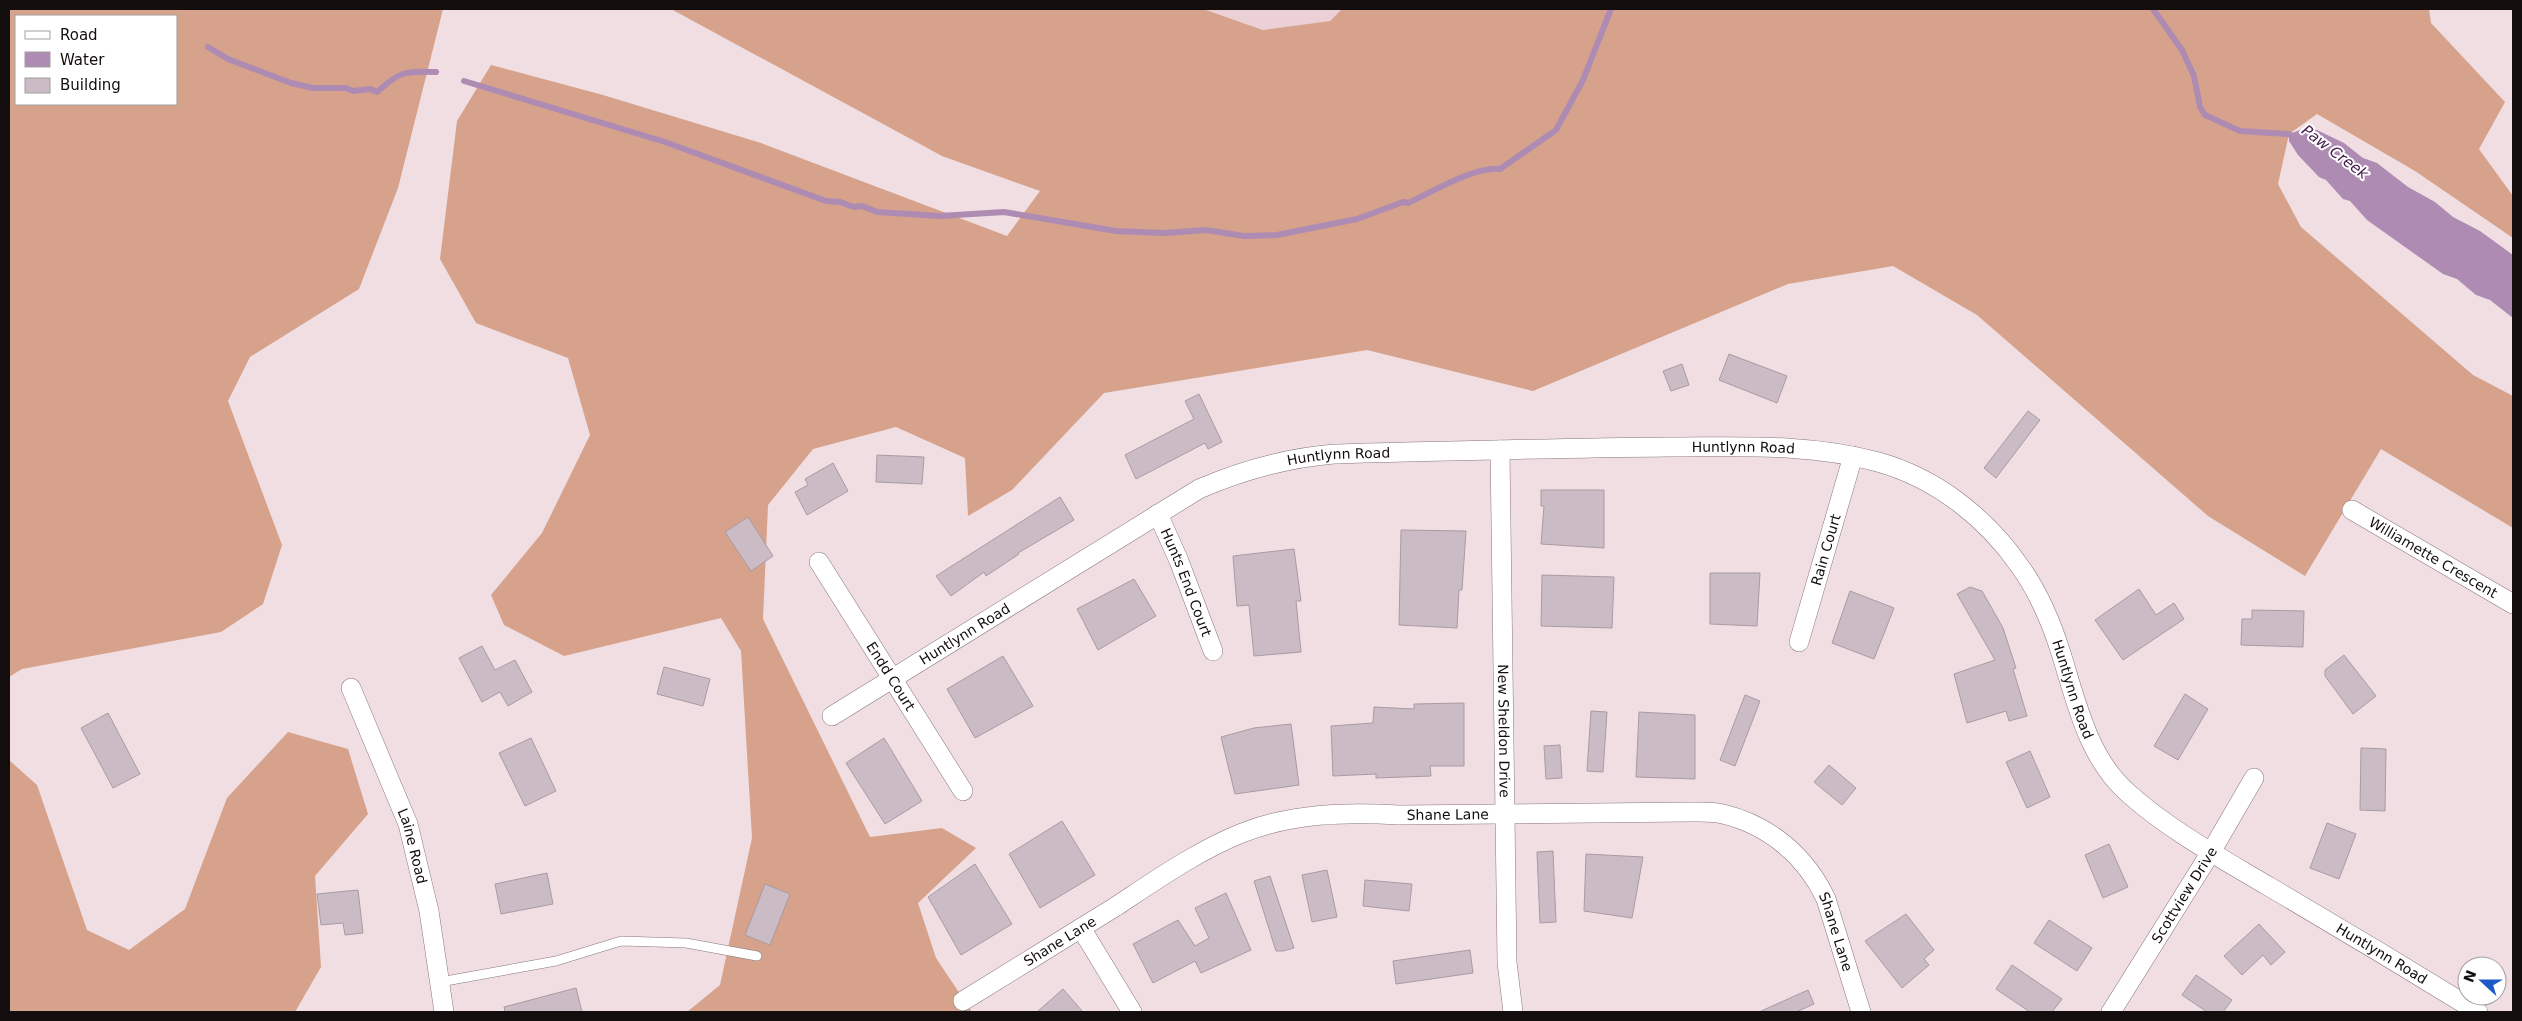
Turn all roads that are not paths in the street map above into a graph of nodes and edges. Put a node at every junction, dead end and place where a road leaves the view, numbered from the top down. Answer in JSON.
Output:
{"nodes":[{"id":1,"x":1500,"y":450,"type":"junction"},
{"id":2,"x":1853,"y":456,"type":"junction"},
{"id":3,"x":2352,"y":510,"type":"dead end"},
{"id":4,"x":1158,"y":514,"type":"junction"},
{"id":5,"x":819,"y":562,"type":"dead end"},
{"id":6,"x":2513,"y":604,"type":"edge"},
{"id":7,"x":1799,"y":642,"type":"dead end"},
{"id":8,"x":1213,"y":651,"type":"dead end"},
{"id":9,"x":892,"y":678,"type":"junction"},
{"id":10,"x":351,"y":688,"type":"dead end"},
{"id":11,"x":832,"y":716,"type":"dead end"},
{"id":12,"x":2254,"y":778,"type":"dead end"},
{"id":13,"x":963,"y":791,"type":"dead end"},
{"id":14,"x":1505,"y":813,"type":"junction"},
{"id":15,"x":2211,"y":852,"type":"junction"},
{"id":16,"x":1081,"y":928,"type":"junction"},
{"id":17,"x":757,"y":956,"type":"dead end"},
{"id":18,"x":440,"y":982,"type":"junction"},
{"id":19,"x":963,"y":1000,"type":"dead end"},
{"id":20,"x":444,"y":1012,"type":"edge"},
{"id":21,"x":1132,"y":1012,"type":"edge"},
{"id":22,"x":1513,"y":1012,"type":"edge"},
{"id":23,"x":1861,"y":1012,"type":"edge"},
{"id":24,"x":2111,"y":1012,"type":"edge"},
{"id":25,"x":2478,"y":1012,"type":"edge"}],
"edges":[{"from":1,"to":2,"type":"street","name":"Huntlynn Road"},
{"from":1,"to":4,"type":"street","name":"Huntlynn Road"},
{"from":1,"to":14,"type":"street","name":"New Sheldon Drive"},
{"from":2,"to":7,"type":"street","name":"Rain Court"},
{"from":2,"to":15,"type":"street","name":"Huntlynn Road"},
{"from":3,"to":6,"type":"street","name":"Williamette Crescent"},
{"from":4,"to":8,"type":"street","name":"Hunts End Court"},
{"from":4,"to":9,"type":"street","name":"Huntlynn Road"},
{"from":5,"to":9,"type":"street","name":"Endd Court"},
{"from":9,"to":11,"type":"street","name":"Huntlynn Road"},
{"from":9,"to":13,"type":"street","name":"Endd Court"},
{"from":10,"to":18,"type":"street","name":"Laine Road"},
{"from":12,"to":15,"type":"street","name":"Scottview Drive"},
{"from":14,"to":16,"type":"street","name":"Shane Lane"},
{"from":14,"to":22,"type":"street","name":"New Sheldon Drive"},
{"from":14,"to":23,"type":"street","name":"Shane Lane"},
{"from":15,"to":24,"type":"street","name":"Scottview Drive"},
{"from":15,"to":25,"type":"street","name":"Huntlynn Road"},
{"from":16,"to":19,"type":"street","name":"Shane Lane"},
{"from":16,"to":21,"type":"street"},
{"from":17,"to":18,"type":"lane"},
{"from":18,"to":20,"type":"street","name":"Laine Road"}]}
